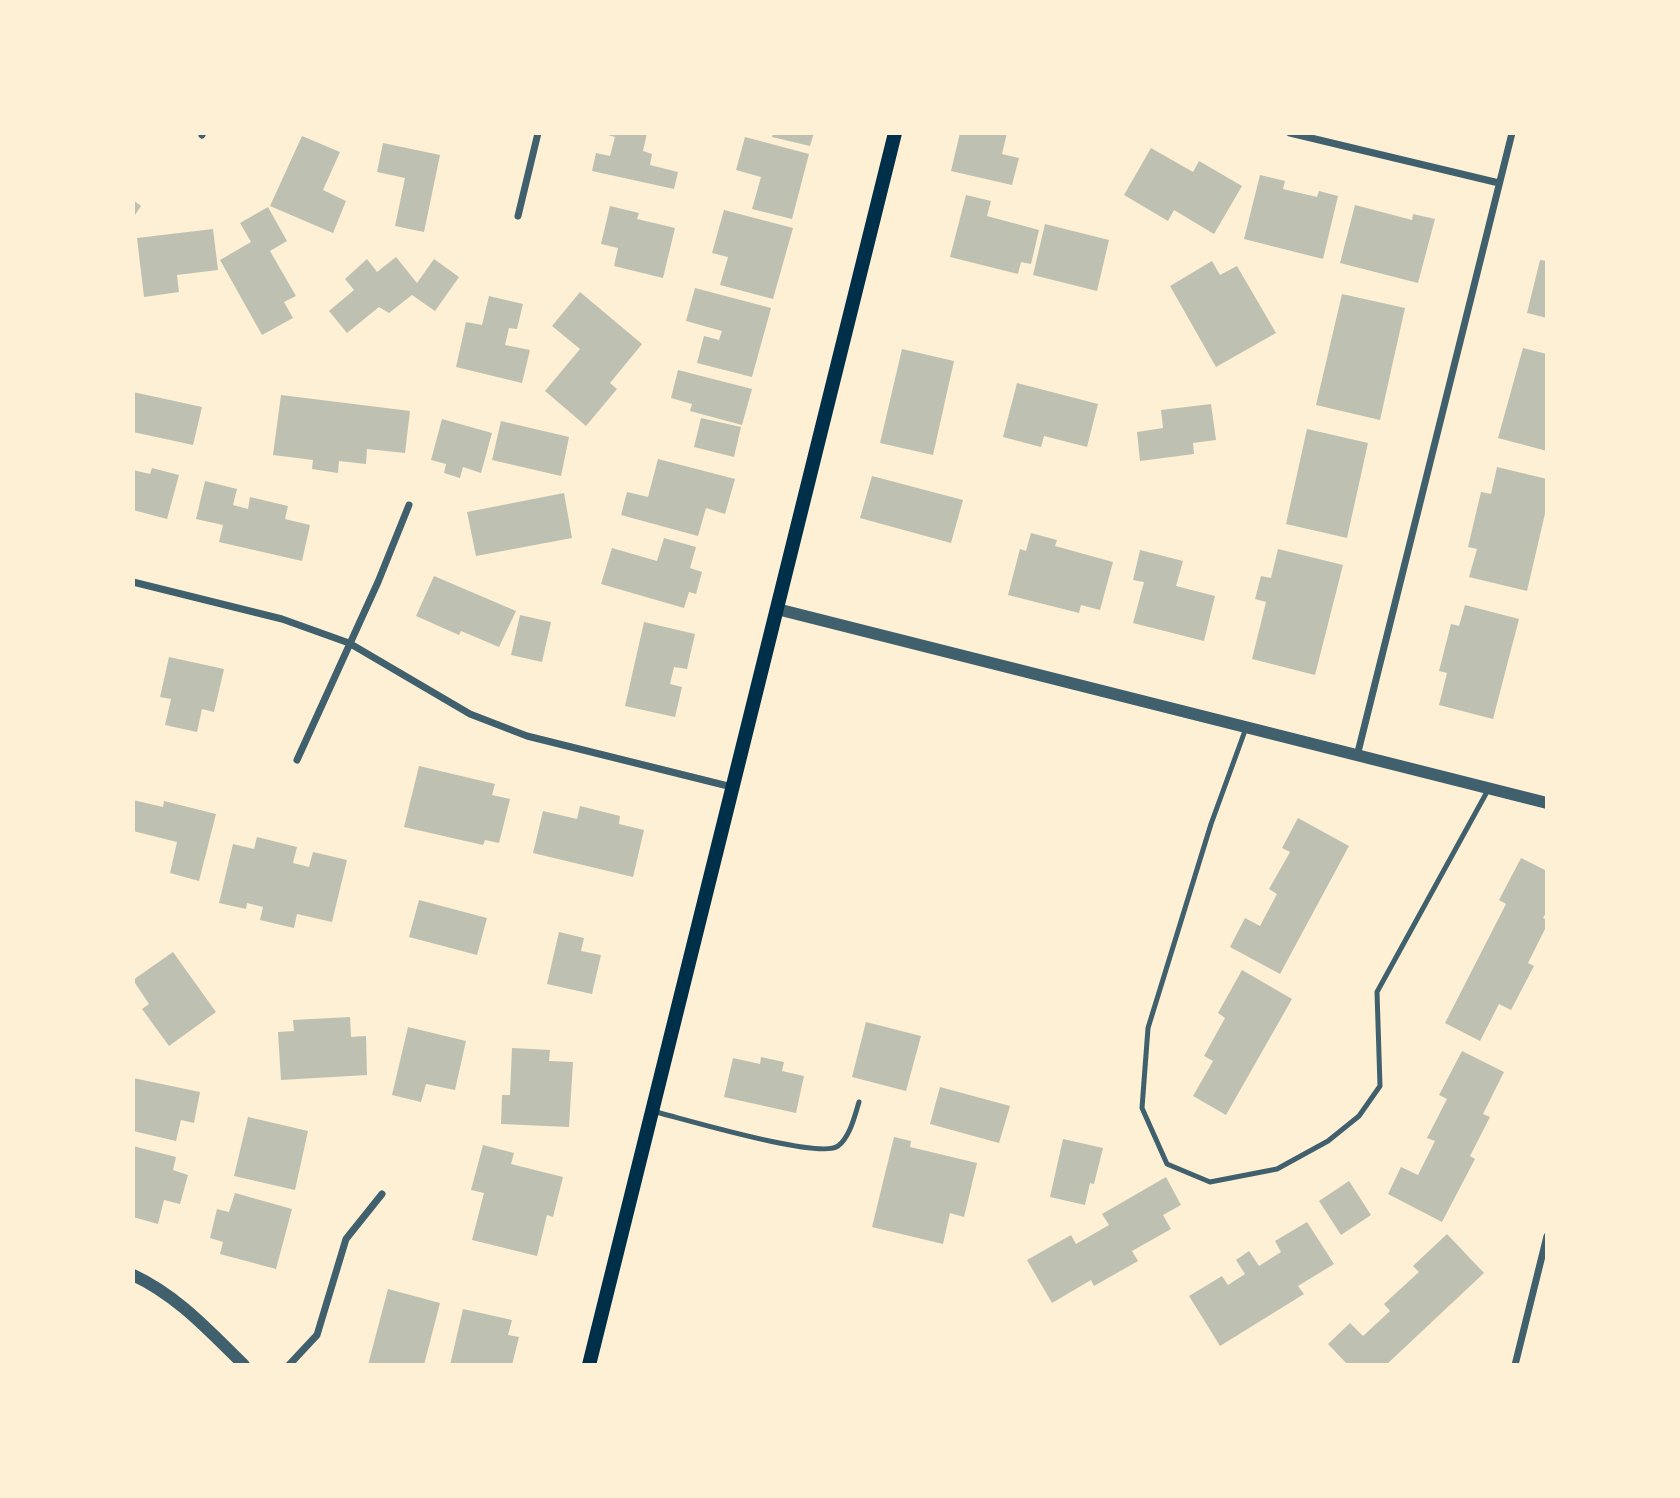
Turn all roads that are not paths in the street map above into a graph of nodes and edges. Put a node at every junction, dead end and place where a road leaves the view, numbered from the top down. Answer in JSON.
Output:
{"nodes":[{"id":1,"x":538,"y":133,"type":"edge"},
{"id":2,"x":895,"y":133,"type":"edge"},
{"id":3,"x":1290,"y":133,"type":"edge"},
{"id":4,"x":1512,"y":133,"type":"edge"},
{"id":5,"x":1499,"y":183,"type":"junction"},
{"id":6,"x":517,"y":216,"type":"dead end"},
{"id":7,"x":409,"y":506,"type":"dead end"},
{"id":8,"x":133,"y":582,"type":"edge"},
{"id":9,"x":777,"y":609,"type":"junction"},
{"id":10,"x":349,"y":643,"type":"junction"},
{"id":11,"x":1246,"y":728,"type":"junction"},
{"id":12,"x":1357,"y":756,"type":"junction"},
{"id":13,"x":297,"y":760,"type":"dead end"},
{"id":14,"x":733,"y":787,"type":"junction"},
{"id":15,"x":1489,"y":789,"type":"junction"},
{"id":16,"x":1547,"y":803,"type":"edge"},
{"id":17,"x":859,"y":1102,"type":"dead end"},
{"id":18,"x":652,"y":1111,"type":"junction"},
{"id":19,"x":382,"y":1194,"type":"dead end"},
{"id":20,"x":1547,"y":1236,"type":"edge"},
{"id":21,"x":133,"y":1275,"type":"edge"},
{"id":22,"x":244,"y":1365,"type":"edge"},
{"id":23,"x":289,"y":1365,"type":"edge"},
{"id":24,"x":589,"y":1365,"type":"edge"},
{"id":25,"x":1515,"y":1365,"type":"edge"}],
"edges":[{"from":1,"to":6,"type":"street"},
{"from":2,"to":9,"type":"main road"},
{"from":3,"to":5,"type":"street"},
{"from":4,"to":5,"type":"street"},
{"from":5,"to":12,"type":"street"},
{"from":7,"to":10,"type":"street"},
{"from":8,"to":10,"type":"street"},
{"from":9,"to":11,"type":"street"},
{"from":9,"to":14,"type":"main road"},
{"from":10,"to":13,"type":"street"},
{"from":10,"to":14,"type":"street"},
{"from":11,"to":12,"type":"street"},
{"from":11,"to":15,"type":"lane"},
{"from":12,"to":15,"type":"street"},
{"from":14,"to":18,"type":"main road"},
{"from":15,"to":16,"type":"street"},
{"from":17,"to":18,"type":"lane"},
{"from":18,"to":24,"type":"main road"},
{"from":19,"to":23,"type":"street"},
{"from":20,"to":25,"type":"street"},
{"from":21,"to":22,"type":"street"}]}
